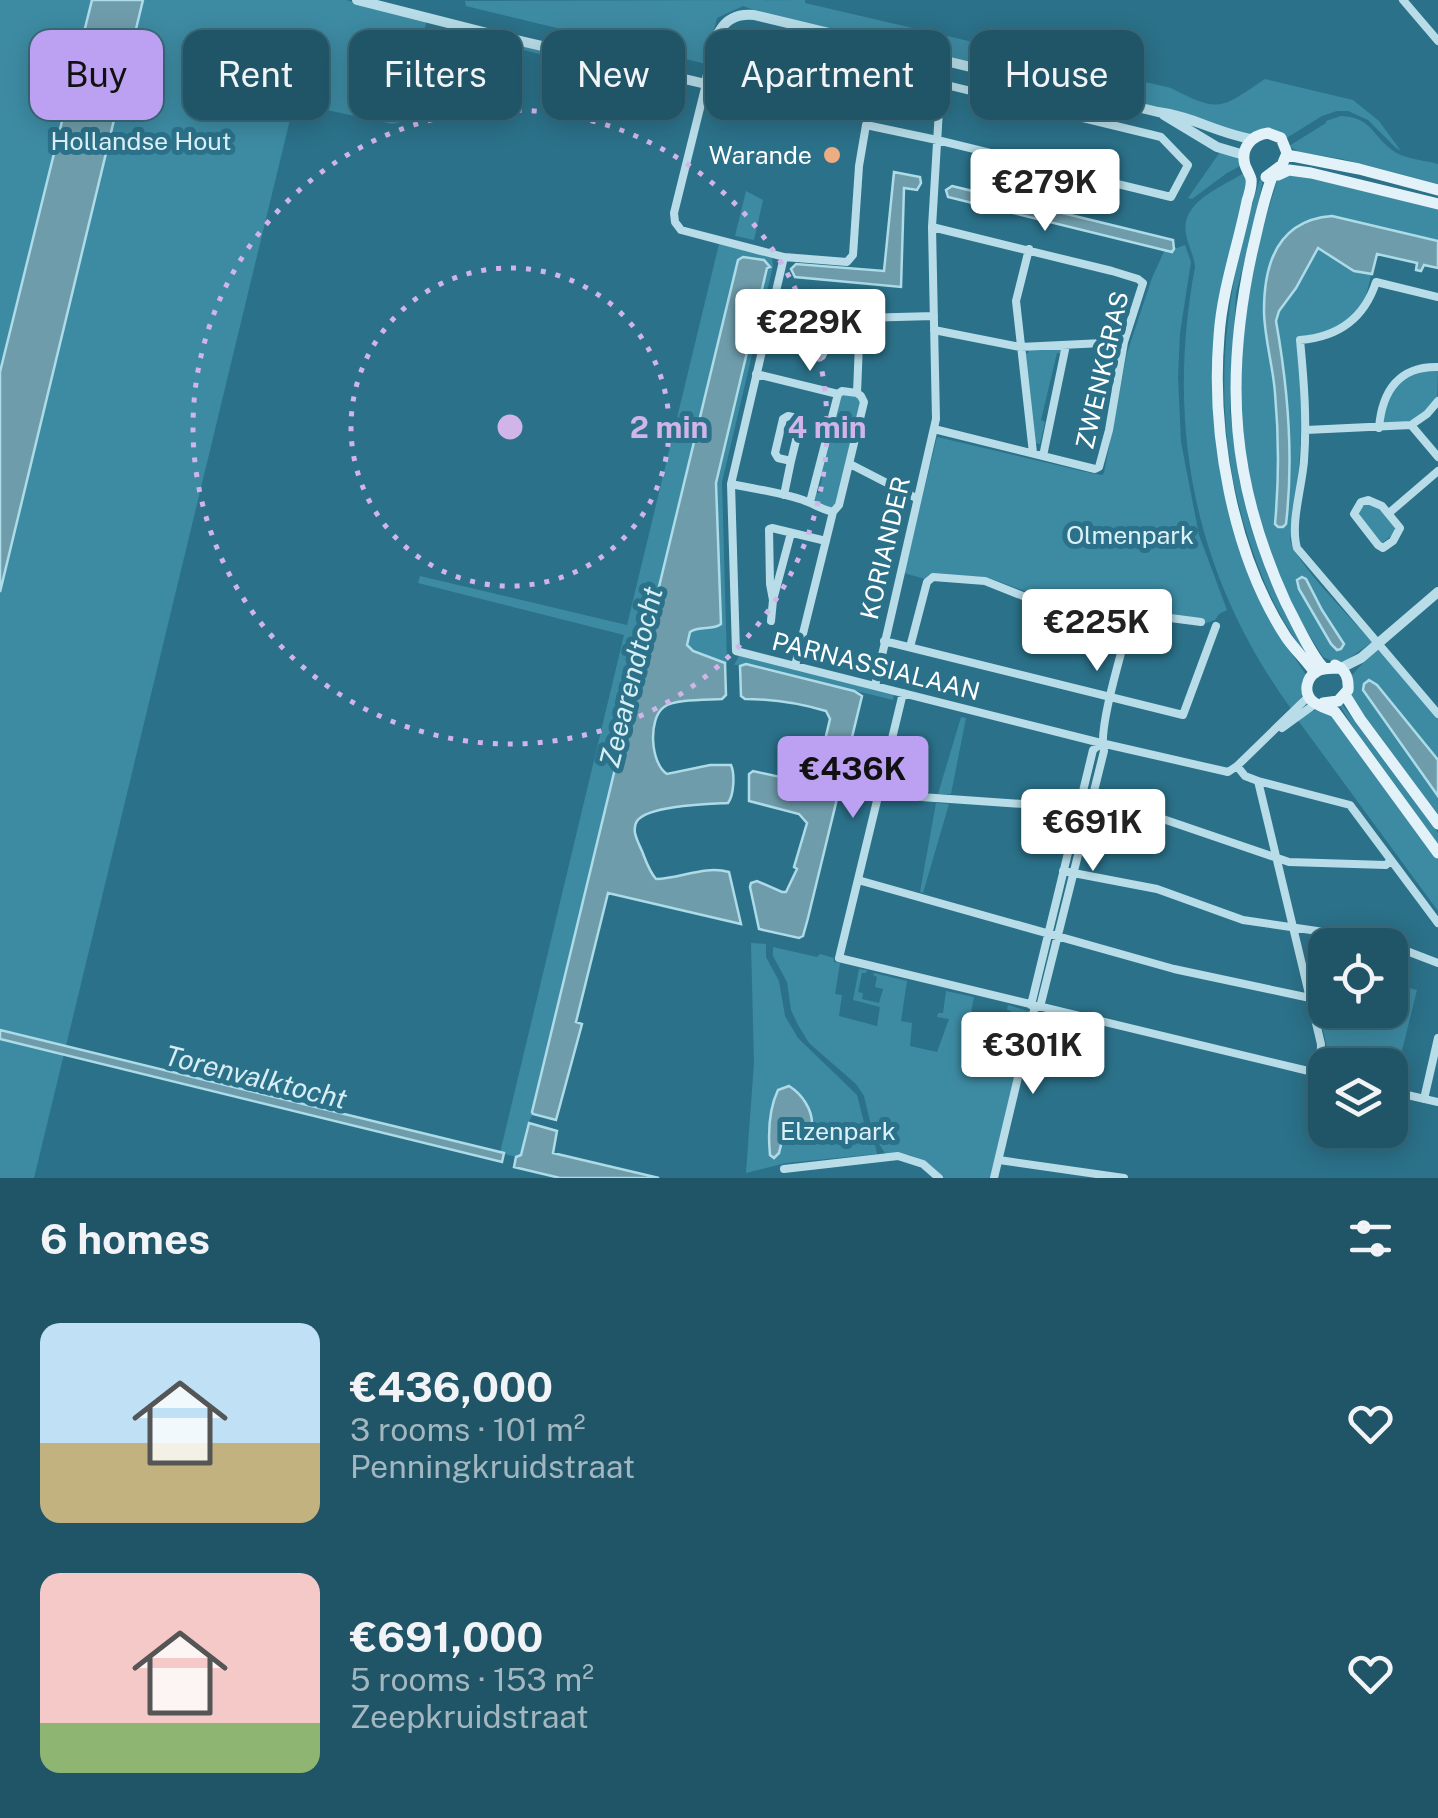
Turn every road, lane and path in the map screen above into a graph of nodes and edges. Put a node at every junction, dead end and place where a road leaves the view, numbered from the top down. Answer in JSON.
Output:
{"nodes":[{"id":1,"x":357,"y":0,"type":"edge"},
{"id":2,"x":1403,"y":0,"type":"edge"},
{"id":3,"x":720,"y":30,"type":"edge"},
{"id":4,"x":821,"y":30,"type":"edge"},
{"id":5,"x":1438,"y":41,"type":"edge"},
{"id":6,"x":950,"y":61,"type":"edge"},
{"id":7,"x":705,"y":84,"type":"edge"},
{"id":8,"x":950,"y":86,"type":"edge"},
{"id":9,"x":705,"y":88,"type":"edge"},
{"id":10,"x":1158,"y":112,"type":"junction"},
{"id":11,"x":938,"y":120,"type":"edge"},
{"id":12,"x":1252,"y":139,"type":"junction"},
{"id":13,"x":937,"y":140,"type":"junction"},
{"id":14,"x":1246,"y":156,"type":"junction"},
{"id":15,"x":1272,"y":168,"type":"junction"},
{"id":16,"x":1438,"y":190,"type":"edge"},
{"id":17,"x":1438,"y":204,"type":"edge"},
{"id":18,"x":932,"y":227,"type":"junction"},
{"id":19,"x":1028,"y":249,"type":"junction"},
{"id":20,"x":784,"y":256,"type":"junction"},
{"id":21,"x":1438,"y":297,"type":"edge"},
{"id":22,"x":825,"y":314,"type":"junction"},
{"id":23,"x":934,"y":316,"type":"junction"},
{"id":24,"x":860,"y":318,"type":"junction"},
{"id":25,"x":934,"y":330,"type":"junction"},
{"id":26,"x":1124,"y":342,"type":"junction"},
{"id":27,"x":1066,"y":345,"type":"junction"},
{"id":28,"x":1020,"y":347,"type":"junction"},
{"id":29,"x":1438,"y":367,"type":"edge"},
{"id":30,"x":756,"y":374,"type":"junction"},
{"id":31,"x":856,"y":393,"type":"junction"},
{"id":32,"x":838,"y":394,"type":"junction"},
{"id":33,"x":1438,"y":401,"type":"edge"},
{"id":34,"x":1411,"y":425,"type":"junction"},
{"id":35,"x":1379,"y":428,"type":"junction"},
{"id":36,"x":934,"y":429,"type":"junction"},
{"id":37,"x":1306,"y":430,"type":"junction"},
{"id":38,"x":1038,"y":454,"type":"junction"},
{"id":39,"x":1438,"y":457,"type":"edge"},
{"id":40,"x":791,"y":462,"type":"junction"},
{"id":41,"x":850,"y":464,"type":"junction"},
{"id":42,"x":1438,"y":471,"type":"edge"},
{"id":43,"x":731,"y":484,"type":"junction"},
{"id":44,"x":784,"y":494,"type":"junction"},
{"id":45,"x":916,"y":498,"type":"junction"},
{"id":46,"x":810,"y":502,"type":"junction"},
{"id":47,"x":832,"y":512,"type":"junction"},
{"id":48,"x":1388,"y":513,"type":"junction"},
{"id":49,"x":791,"y":533,"type":"junction"},
{"id":50,"x":826,"y":541,"type":"junction"},
{"id":51,"x":1438,"y":592,"type":"edge"},
{"id":52,"x":1074,"y":599,"type":"dead end"},
{"id":53,"x":773,"y":600,"type":"junction"},
{"id":54,"x":1048,"y":606,"type":"dead end"},
{"id":55,"x":1132,"y":613,"type":"junction"},
{"id":56,"x":770,"y":622,"type":"dead end"},
{"id":57,"x":1201,"y":622,"type":"dead end"},
{"id":58,"x":1216,"y":626,"type":"dead end"},
{"id":59,"x":884,"y":641,"type":"junction"},
{"id":60,"x":1378,"y":644,"type":"junction"},
{"id":61,"x":910,"y":647,"type":"junction"},
{"id":62,"x":795,"y":666,"type":"junction"},
{"id":63,"x":1329,"y":671,"type":"junction"},
{"id":64,"x":875,"y":686,"type":"junction"},
{"id":65,"x":903,"y":693,"type":"junction"},
{"id":66,"x":1111,"y":697,"type":"junction"},
{"id":67,"x":1327,"y":701,"type":"junction"},
{"id":68,"x":1438,"y":714,"type":"edge"},
{"id":69,"x":1102,"y":743,"type":"junction"},
{"id":70,"x":1238,"y":766,"type":"junction"},
{"id":71,"x":1258,"y":781,"type":"junction"},
{"id":72,"x":878,"y":794,"type":"junction"},
{"id":73,"x":1079,"y":808,"type":"junction"},
{"id":74,"x":1090,"y":810,"type":"junction"},
{"id":75,"x":1438,"y":824,"type":"edge"},
{"id":76,"x":1438,"y":854,"type":"edge"},
{"id":77,"x":1276,"y":855,"type":"junction"},
{"id":78,"x":1390,"y":862,"type":"junction"},
{"id":79,"x":1068,"y":872,"type":"junction"},
{"id":80,"x":858,"y":880,"type":"junction"},
{"id":81,"x":1438,"y":923,"type":"edge"},
{"id":82,"x":1294,"y":928,"type":"junction"},
{"id":83,"x":1053,"y":935,"type":"junction"},
{"id":84,"x":1438,"y":963,"type":"edge"},
{"id":85,"x":1308,"y":989,"type":"edge"},
{"id":86,"x":1308,"y":998,"type":"edge"},
{"id":87,"x":1036,"y":1006,"type":"junction"},
{"id":88,"x":1438,"y":1038,"type":"edge"},
{"id":89,"x":1308,"y":1072,"type":"edge"},
{"id":90,"x":1408,"y":1095,"type":"edge"},
{"id":91,"x":1424,"y":1099,"type":"junction"},
{"id":92,"x":1438,"y":1102,"type":"edge"},
{"id":93,"x":999,"y":1160,"type":"junction"},
{"id":94,"x":784,"y":1169,"type":"dead end"},
{"id":95,"x":1067,"y":1174,"type":"edge"},
{"id":96,"x":939,"y":1178,"type":"edge"},
{"id":97,"x":994,"y":1178,"type":"edge"},
{"id":98,"x":1124,"y":1178,"type":"edge"}],
"edges":[{"from":1,"to":7,"type":"street"},
{"from":2,"to":5,"type":"street"},
{"from":3,"to":4,"type":"street"},
{"from":6,"to":10,"type":"street"},
{"from":8,"to":13,"type":"street"},
{"from":9,"to":20,"type":"street"},
{"from":10,"to":12,"type":"street"},
{"from":10,"to":14,"type":"street"},
{"from":11,"to":13,"type":"street","name":"KORIANDER"},
{"from":12,"to":14,"type":"main road"},
{"from":12,"to":15,"type":"main road"},
{"from":13,"to":18,"type":"street","name":"KORIANDER"},
{"from":13,"to":20,"type":"street"},
{"from":14,"to":15,"type":"main road"},
{"from":14,"to":15,"type":"main road"},
{"from":15,"to":16,"type":"main road"},
{"from":15,"to":17,"type":"main road"},
{"from":15,"to":63,"type":"main road"},
{"from":15,"to":63,"type":"main road"},
{"from":18,"to":19,"type":"street"},
{"from":18,"to":23,"type":"street","name":"KORIANDER"},
{"from":19,"to":26,"type":"street","name":"ZWENKGRAS"},
{"from":19,"to":28,"type":"street"},
{"from":20,"to":30,"type":"street"},
{"from":21,"to":37,"type":"street"},
{"from":22,"to":22,"type":"street"},
{"from":22,"to":24,"type":"street"},
{"from":23,"to":24,"type":"street"},
{"from":23,"to":25,"type":"street","name":"KORIANDER"},
{"from":24,"to":31,"type":"street"},
{"from":25,"to":28,"type":"street"},
{"from":25,"to":36,"type":"street","name":"KORIANDER"},
{"from":26,"to":27,"type":"street"},
{"from":26,"to":38,"type":"street","name":"ZWENKGRAS"},
{"from":27,"to":28,"type":"street"},
{"from":27,"to":38,"type":"street"},
{"from":28,"to":38,"type":"street"},
{"from":29,"to":35,"type":"street"},
{"from":30,"to":32,"type":"street"},
{"from":30,"to":43,"type":"street"},
{"from":31,"to":32,"type":"street"},
{"from":31,"to":41,"type":"street"},
{"from":32,"to":46,"type":"street"},
{"from":33,"to":34,"type":"street"},
{"from":34,"to":35,"type":"street"},
{"from":34,"to":39,"type":"street"},
{"from":35,"to":37,"type":"street"},
{"from":36,"to":38,"type":"street"},
{"from":36,"to":45,"type":"street","name":"KORIANDER"},
{"from":37,"to":60,"type":"street"},
{"from":40,"to":40,"type":"street"},
{"from":40,"to":44,"type":"street"},
{"from":41,"to":45,"type":"street"},
{"from":41,"to":47,"type":"street"},
{"from":42,"to":48,"type":"street"},
{"from":43,"to":44,"type":"street"},
{"from":43,"to":62,"type":"street","name":"PARNASSIALAAN"},
{"from":44,"to":46,"type":"street"},
{"from":45,"to":59,"type":"street","name":"KORIANDER"},
{"from":46,"to":47,"type":"street"},
{"from":47,"to":50,"type":"street"},
{"from":48,"to":48,"type":"street"},
{"from":49,"to":50,"type":"street"},
{"from":49,"to":53,"type":"street"},
{"from":49,"to":53,"type":"street"},
{"from":50,"to":62,"type":"street"},
{"from":51,"to":60,"type":"street"},
{"from":52,"to":55,"type":"street"},
{"from":53,"to":56,"type":"street"},
{"from":54,"to":61,"type":"street"},
{"from":55,"to":57,"type":"street"},
{"from":55,"to":66,"type":"street"},
{"from":58,"to":66,"type":"street"},
{"from":59,"to":61,"type":"street"},
{"from":59,"to":64,"type":"street","name":"KORIANDER"},
{"from":60,"to":63,"type":"street"},
{"from":60,"to":68,"type":"street"},
{"from":61,"to":66,"type":"street"},
{"from":62,"to":64,"type":"street","name":"PARNASSIALAAN"},
{"from":63,"to":67,"type":"main road"},
{"from":63,"to":67,"type":"main road"},
{"from":64,"to":65,"type":"street","name":"PARNASSIALAAN"},
{"from":65,"to":69,"type":"street","name":"PARNASSIALAAN"},
{"from":65,"to":72,"type":"street"},
{"from":66,"to":69,"type":"street"},
{"from":67,"to":70,"type":"street"},
{"from":67,"to":75,"type":"main road"},
{"from":67,"to":76,"type":"main road"},
{"from":69,"to":70,"type":"street","name":"PARNASSIALAAN"},
{"from":69,"to":73,"type":"street"},
{"from":69,"to":74,"type":"street"},
{"from":70,"to":71,"type":"street"},
{"from":71,"to":77,"type":"street"},
{"from":71,"to":78,"type":"street"},
{"from":72,"to":73,"type":"street"},
{"from":72,"to":80,"type":"street"},
{"from":73,"to":74,"type":"street"},
{"from":73,"to":79,"type":"street"},
{"from":74,"to":77,"type":"street"},
{"from":74,"to":79,"type":"street"},
{"from":77,"to":78,"type":"street"},
{"from":77,"to":82,"type":"street"},
{"from":78,"to":81,"type":"street"},
{"from":79,"to":82,"type":"street"},
{"from":79,"to":83,"type":"street"},
{"from":80,"to":83,"type":"street"},
{"from":80,"to":87,"type":"street"},
{"from":82,"to":84,"type":"street"},
{"from":82,"to":85,"type":"street"},
{"from":83,"to":86,"type":"street"},
{"from":83,"to":87,"type":"street"},
{"from":87,"to":89,"type":"street"},
{"from":87,"to":93,"type":"street"},
{"from":88,"to":91,"type":"street"},
{"from":90,"to":91,"type":"street"},
{"from":91,"to":92,"type":"street"},
{"from":93,"to":95,"type":"street"},
{"from":93,"to":97,"type":"street"},
{"from":94,"to":96,"type":"street"},
{"from":95,"to":98,"type":"street"}]}
